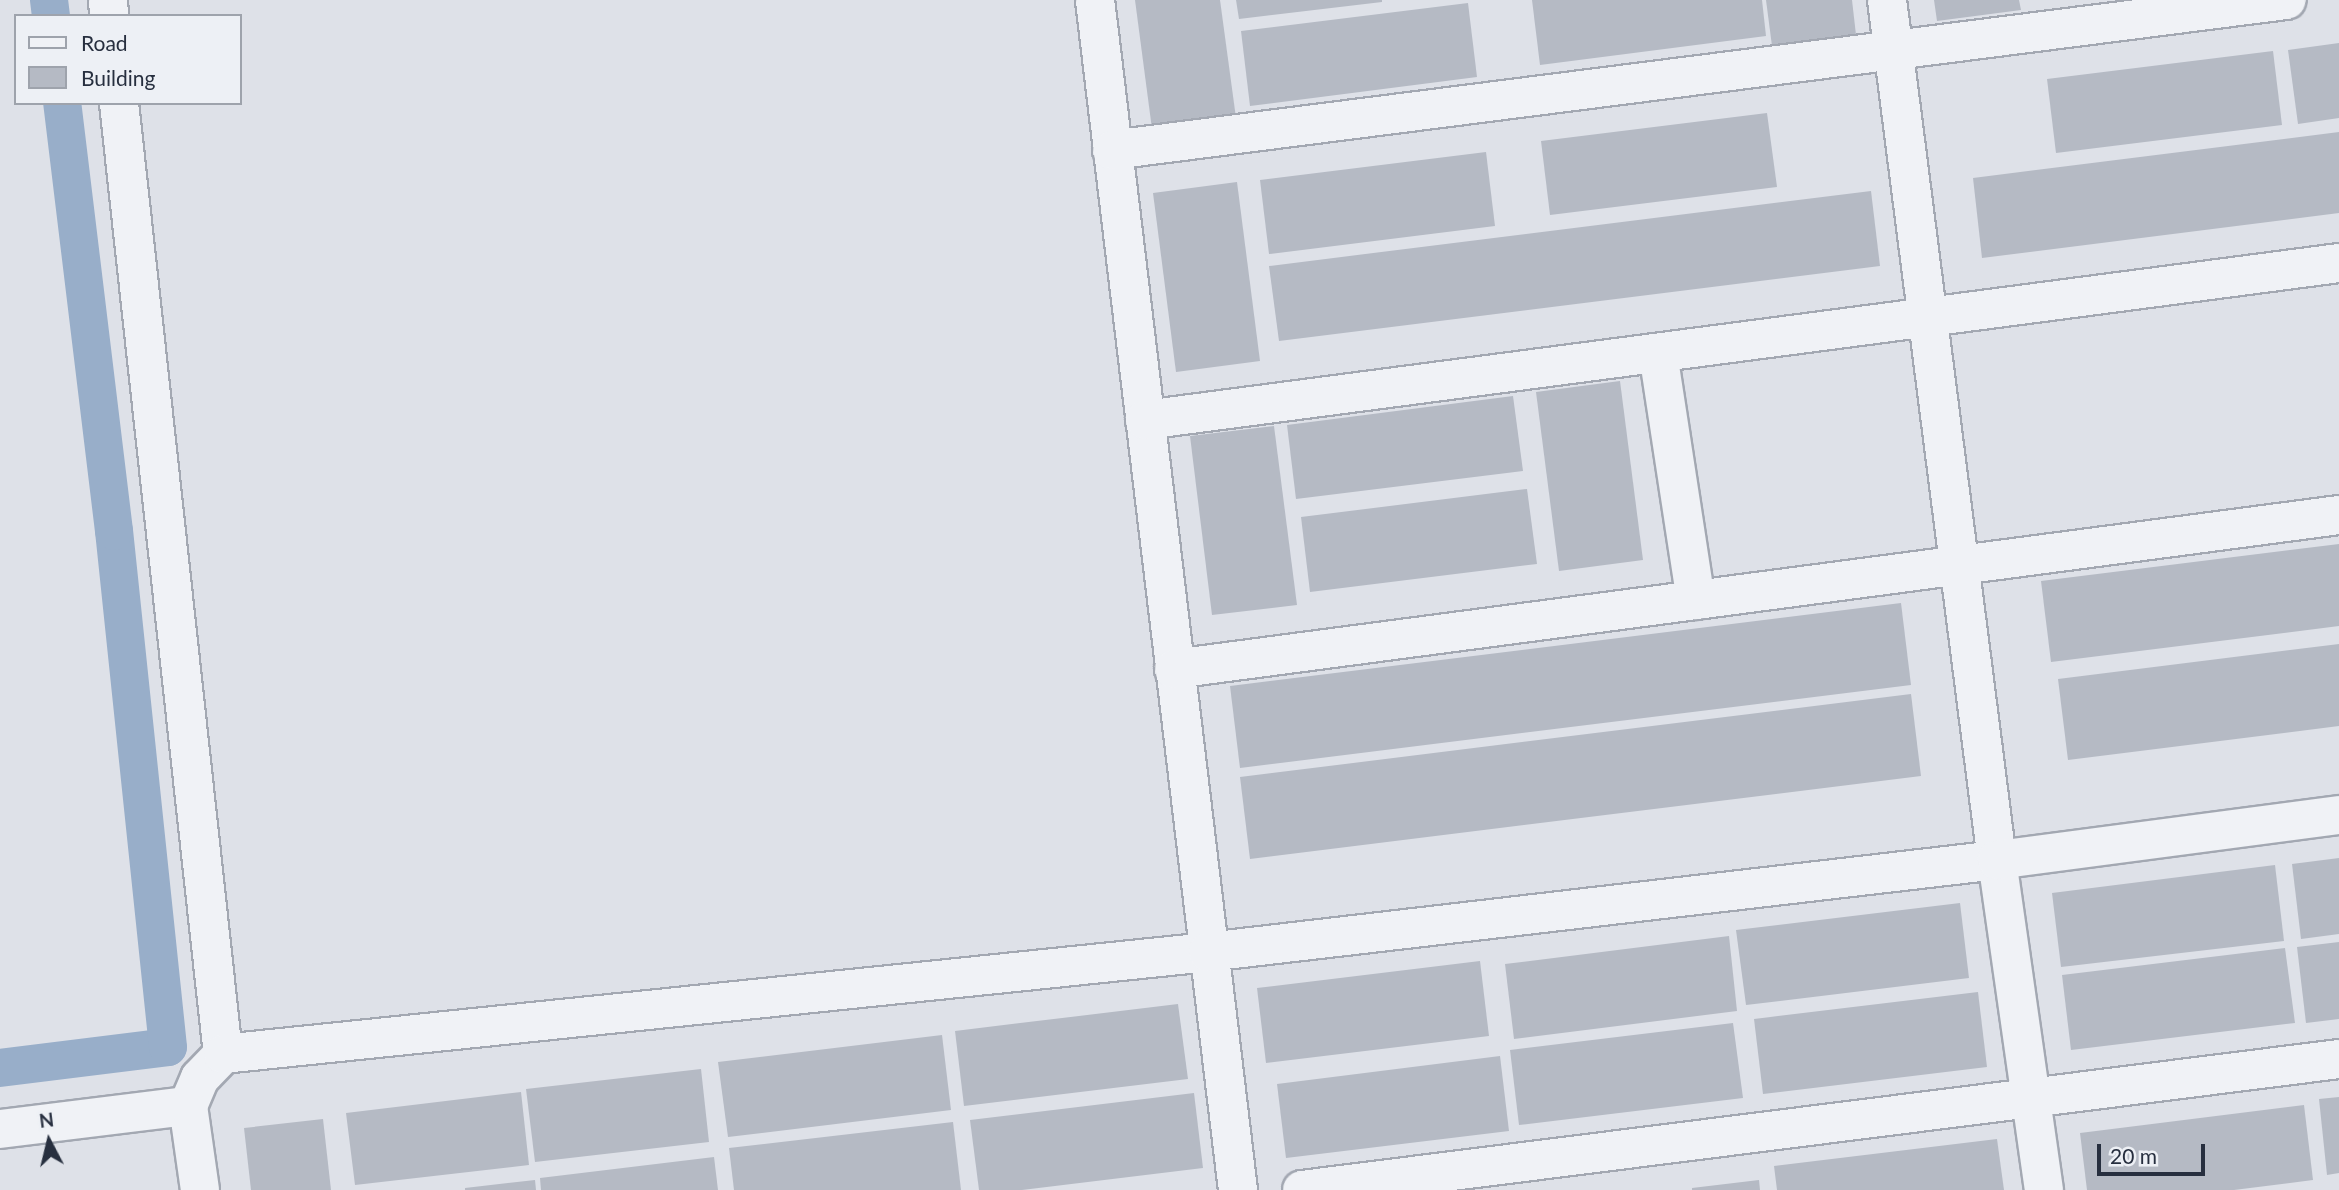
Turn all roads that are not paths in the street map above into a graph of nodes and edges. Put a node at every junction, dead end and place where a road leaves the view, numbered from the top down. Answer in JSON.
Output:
{"nodes":[{"id":1,"x":1095,"y":0,"type":"edge"},
{"id":2,"x":1887,"y":0,"type":"edge"},
{"id":3,"x":2286,"y":0,"type":"edge"},
{"id":4,"x":1894,"y":50,"type":"junction"},
{"id":5,"x":119,"y":105,"type":"edge"},
{"id":6,"x":1112,"y":150,"type":"junction"},
{"id":7,"x":2339,"y":263,"type":"edge"},
{"id":8,"x":1928,"y":317,"type":"junction"},
{"id":9,"x":1658,"y":353,"type":"junction"},
{"id":10,"x":1145,"y":420,"type":"junction"},
{"id":11,"x":2339,"y":515,"type":"edge"},
{"id":12,"x":1960,"y":565,"type":"junction"},
{"id":13,"x":1696,"y":600,"type":"junction"},
{"id":14,"x":1174,"y":669,"type":"junction"},
{"id":15,"x":2339,"y":815,"type":"edge"},
{"id":16,"x":1997,"y":860,"type":"junction"},
{"id":17,"x":1209,"y":952,"type":"junction"},
{"id":18,"x":223,"y":1054,"type":"junction"},
{"id":19,"x":2339,"y":1059,"type":"edge"},
{"id":20,"x":2031,"y":1098,"type":"junction"},
{"id":21,"x":188,"y":1106,"type":"junction"},
{"id":22,"x":0,"y":1129,"type":"edge"},
{"id":23,"x":200,"y":1190,"type":"edge"},
{"id":24,"x":1238,"y":1190,"type":"edge"},
{"id":25,"x":1301,"y":1190,"type":"edge"},
{"id":26,"x":2043,"y":1190,"type":"edge"}],
"edges":[{"from":1,"to":6,"type":"street"},
{"from":2,"to":4,"type":"street"},
{"from":3,"to":4,"type":"street"},
{"from":4,"to":6,"type":"street"},
{"from":4,"to":8,"type":"street"},
{"from":5,"to":18,"type":"street"},
{"from":6,"to":10,"type":"street"},
{"from":7,"to":8,"type":"street"},
{"from":8,"to":9,"type":"street"},
{"from":8,"to":12,"type":"street"},
{"from":9,"to":10,"type":"street"},
{"from":9,"to":13,"type":"street"},
{"from":10,"to":14,"type":"street"},
{"from":11,"to":12,"type":"street"},
{"from":12,"to":13,"type":"street"},
{"from":12,"to":16,"type":"street"},
{"from":13,"to":14,"type":"street"},
{"from":14,"to":17,"type":"street"},
{"from":15,"to":16,"type":"street"},
{"from":16,"to":17,"type":"street"},
{"from":16,"to":20,"type":"street"},
{"from":17,"to":18,"type":"street"},
{"from":17,"to":24,"type":"street"},
{"from":18,"to":21,"type":"street"},
{"from":19,"to":20,"type":"street"},
{"from":20,"to":25,"type":"street"},
{"from":20,"to":26,"type":"street"},
{"from":21,"to":22,"type":"street"},
{"from":21,"to":23,"type":"street"}]}
